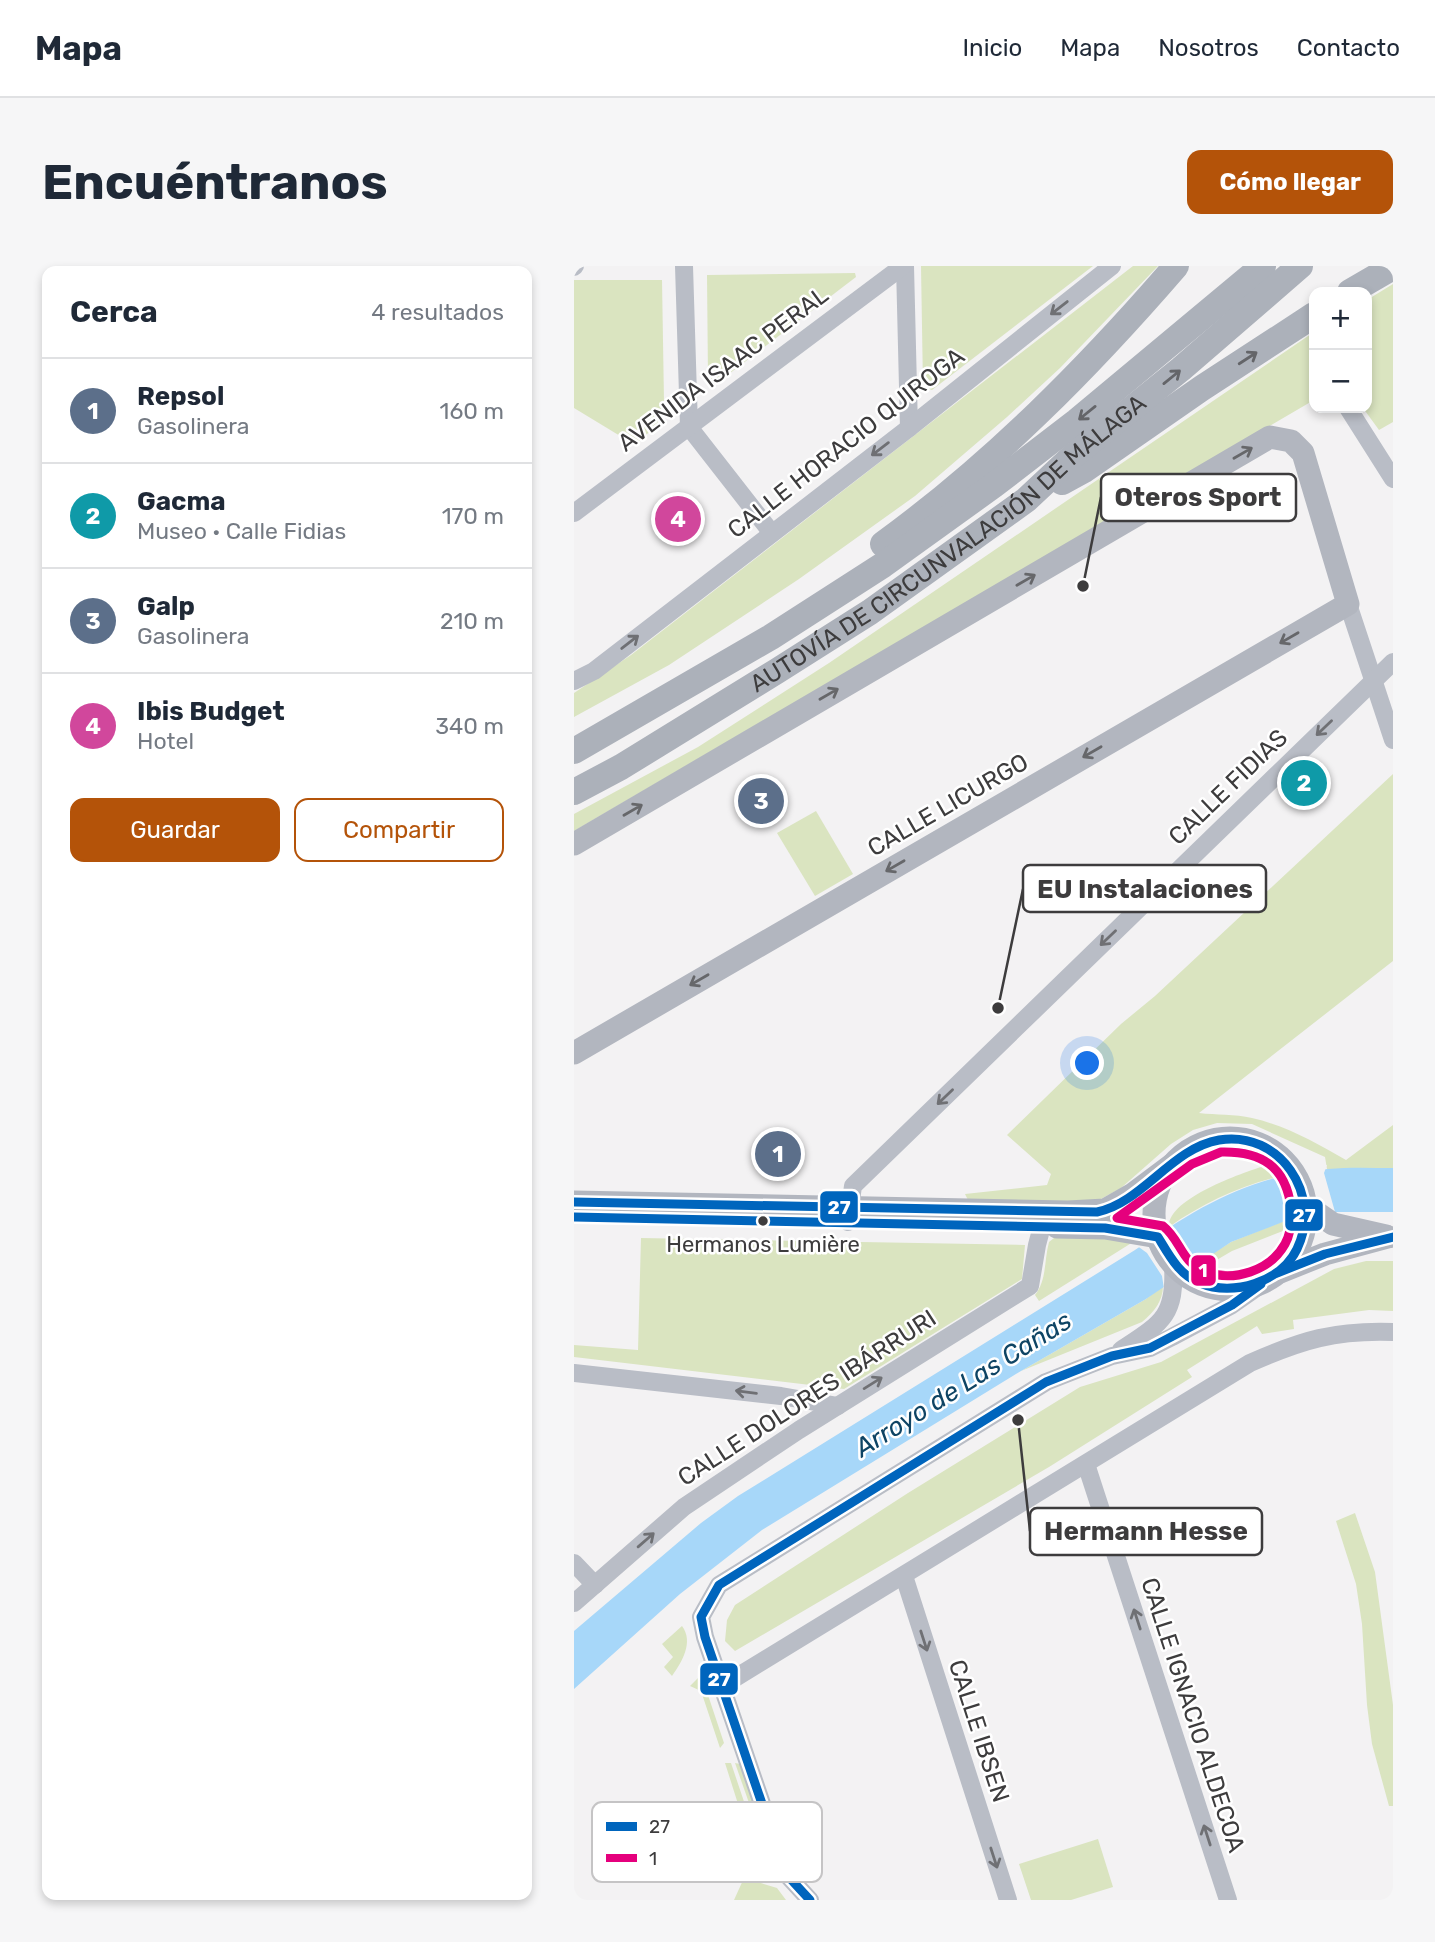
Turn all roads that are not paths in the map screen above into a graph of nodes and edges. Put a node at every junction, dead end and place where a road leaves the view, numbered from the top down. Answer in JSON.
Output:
{"nodes":[{"id":1,"x":684,"y":266,"type":"edge"},
{"id":2,"x":904,"y":266,"type":"edge"},
{"id":3,"x":1112,"y":266,"type":"edge"},
{"id":4,"x":1176,"y":266,"type":"edge"},
{"id":5,"x":1195,"y":266,"type":"edge"},
{"id":6,"x":1300,"y":266,"type":"edge"},
{"id":7,"x":1393,"y":267,"type":"edge"},
{"id":8,"x":1258,"y":269,"type":"edge"},
{"id":9,"x":1359,"y":287,"type":"edge"},
{"id":10,"x":1309,"y":318,"type":"edge"},
{"id":11,"x":1089,"y":364,"type":"junction"},
{"id":12,"x":1351,"y":413,"type":"edge"},
{"id":13,"x":689,"y":427,"type":"junction"},
{"id":14,"x":909,"y":428,"type":"junction"},
{"id":15,"x":1393,"y":479,"type":"edge"},
{"id":16,"x":1026,"y":500,"type":"junction"},
{"id":17,"x":574,"y":513,"type":"edge"},
{"id":18,"x":771,"y":532,"type":"junction"},
{"id":19,"x":1348,"y":604,"type":"junction"},
{"id":20,"x":1393,"y":662,"type":"edge"},
{"id":21,"x":1373,"y":680,"type":"junction"},
{"id":22,"x":574,"y":681,"type":"edge"},
{"id":23,"x":692,"y":684,"type":"junction"},
{"id":24,"x":1393,"y":740,"type":"edge"},
{"id":25,"x":574,"y":751,"type":"edge"},
{"id":26,"x":574,"y":792,"type":"edge"},
{"id":27,"x":574,"y":844,"type":"edge"},
{"id":28,"x":574,"y":1053,"type":"edge"},
{"id":29,"x":1173,"y":1164,"type":"junction"},
{"id":30,"x":574,"y":1202,"type":"edge"},
{"id":31,"x":1310,"y":1211,"type":"junction"},
{"id":32,"x":849,"y":1215,"type":"junction"},
{"id":33,"x":574,"y":1217,"type":"edge"},
{"id":34,"x":1042,"y":1226,"type":"junction"},
{"id":35,"x":1154,"y":1234,"type":"junction"},
{"id":36,"x":1391,"y":1237,"type":"edge"},
{"id":37,"x":1177,"y":1274,"type":"junction"},
{"id":38,"x":1273,"y":1276,"type":"junction"},
{"id":39,"x":1393,"y":1332,"type":"edge"},
{"id":40,"x":1112,"y":1356,"type":"junction"},
{"id":41,"x":574,"y":1373,"type":"edge"},
{"id":42,"x":838,"y":1406,"type":"junction"},
{"id":43,"x":1086,"y":1464,"type":"junction"},
{"id":44,"x":574,"y":1563,"type":"edge"},
{"id":45,"x":904,"y":1576,"type":"junction"},
{"id":46,"x":595,"y":1585,"type":"junction"},
{"id":47,"x":574,"y":1603,"type":"edge"},
{"id":48,"x":722,"y":1686,"type":"junction"},
{"id":49,"x":761,"y":1802,"type":"edge"},
{"id":50,"x":793,"y":1882,"type":"edge"},
{"id":51,"x":810,"y":1900,"type":"edge"},
{"id":52,"x":1008,"y":1900,"type":"edge"},
{"id":53,"x":1228,"y":1900,"type":"edge"}],
"edges":[{"from":1,"to":13,"type":"street"},
{"from":2,"to":13,"type":"street","name":"AVENIDA ISAAC PERAL"},
{"from":2,"to":14,"type":"street"},
{"from":3,"to":14,"type":"street","name":"CALLE HORACIO QUIROGA","one_way":true},
{"from":4,"to":11,"type":"highway"},
{"from":5,"to":11,"type":"highway"},
{"from":16,"to":6,"type":"highway","name":"AUTOVÍA DE CIRCUNVALACIÓN DE MÁLAGA","one_way":true},
{"from":7,"to":9,"type":"highway"},
{"from":8,"to":23,"type":"highway","name":"AUTOVÍA DE CIRCUNVALACIÓN DE MÁLAGA","one_way":true},
{"from":16,"to":10,"type":"highway","one_way":true},
{"from":11,"to":23,"type":"highway"},
{"from":12,"to":15,"type":"street"},
{"from":13,"to":17,"type":"street","name":"AVENIDA ISAAC PERAL"},
{"from":13,"to":18,"type":"street"},
{"from":14,"to":18,"type":"street","name":"CALLE HORACIO QUIROGA","one_way":true},
{"from":16,"to":26,"type":"highway","name":"AUTOVÍA DE CIRCUNVALACIÓN DE MÁLAGA"},
{"from":22,"to":18,"type":"street","name":"CALLE HORACIO QUIROGA","one_way":true},
{"from":19,"to":21,"type":"street"},
{"from":27,"to":19,"type":"main road","one_way":true},
{"from":19,"to":28,"type":"main road","name":"CALLE LICURGO","one_way":true},
{"from":20,"to":21,"type":"street","name":"CALLE FIDIAS"},
{"from":21,"to":24,"type":"street"},
{"from":21,"to":32,"type":"street","name":"CALLE FIDIAS","one_way":true},
{"from":23,"to":25,"type":"highway","name":"AUTOVÍA DE CIRCUNVALACIÓN DE MÁLAGA"},
{"from":29,"to":31,"type":"main road"},
{"from":29,"to":32,"type":"main road"},
{"from":29,"to":35,"type":"main road"},
{"from":30,"to":32,"type":"main road"},
{"from":31,"to":36,"type":"main road"},
{"from":31,"to":38,"type":"main road"},
{"from":32,"to":33,"type":"main road"},
{"from":32,"to":34,"type":"main road"},
{"from":34,"to":35,"type":"main road"},
{"from":42,"to":34,"type":"street","name":"CALLE DOLORES IBÁRRURI","one_way":true},
{"from":35,"to":37,"type":"main road"},
{"from":36,"to":38,"type":"main road"},
{"from":37,"to":38,"type":"main road"},
{"from":37,"to":40,"type":"street"},
{"from":38,"to":40,"type":"street"},
{"from":39,"to":43,"type":"street"},
{"from":40,"to":48,"type":"street"},
{"from":42,"to":41,"type":"street","one_way":true},
{"from":46,"to":42,"type":"street","name":"CALLE DOLORES IBÁRRURI","one_way":true},
{"from":43,"to":45,"type":"street"},
{"from":53,"to":43,"type":"street","name":"CALLE IGNACIO ALDECOA","one_way":true},
{"from":44,"to":46,"type":"street"},
{"from":45,"to":48,"type":"street"},
{"from":45,"to":52,"type":"street","name":"CALLE IBSEN","one_way":true},
{"from":46,"to":47,"type":"street","name":"CALLE DOLORES IBÁRRURI"},
{"from":48,"to":49,"type":"street"},
{"from":50,"to":51,"type":"street"}]}
